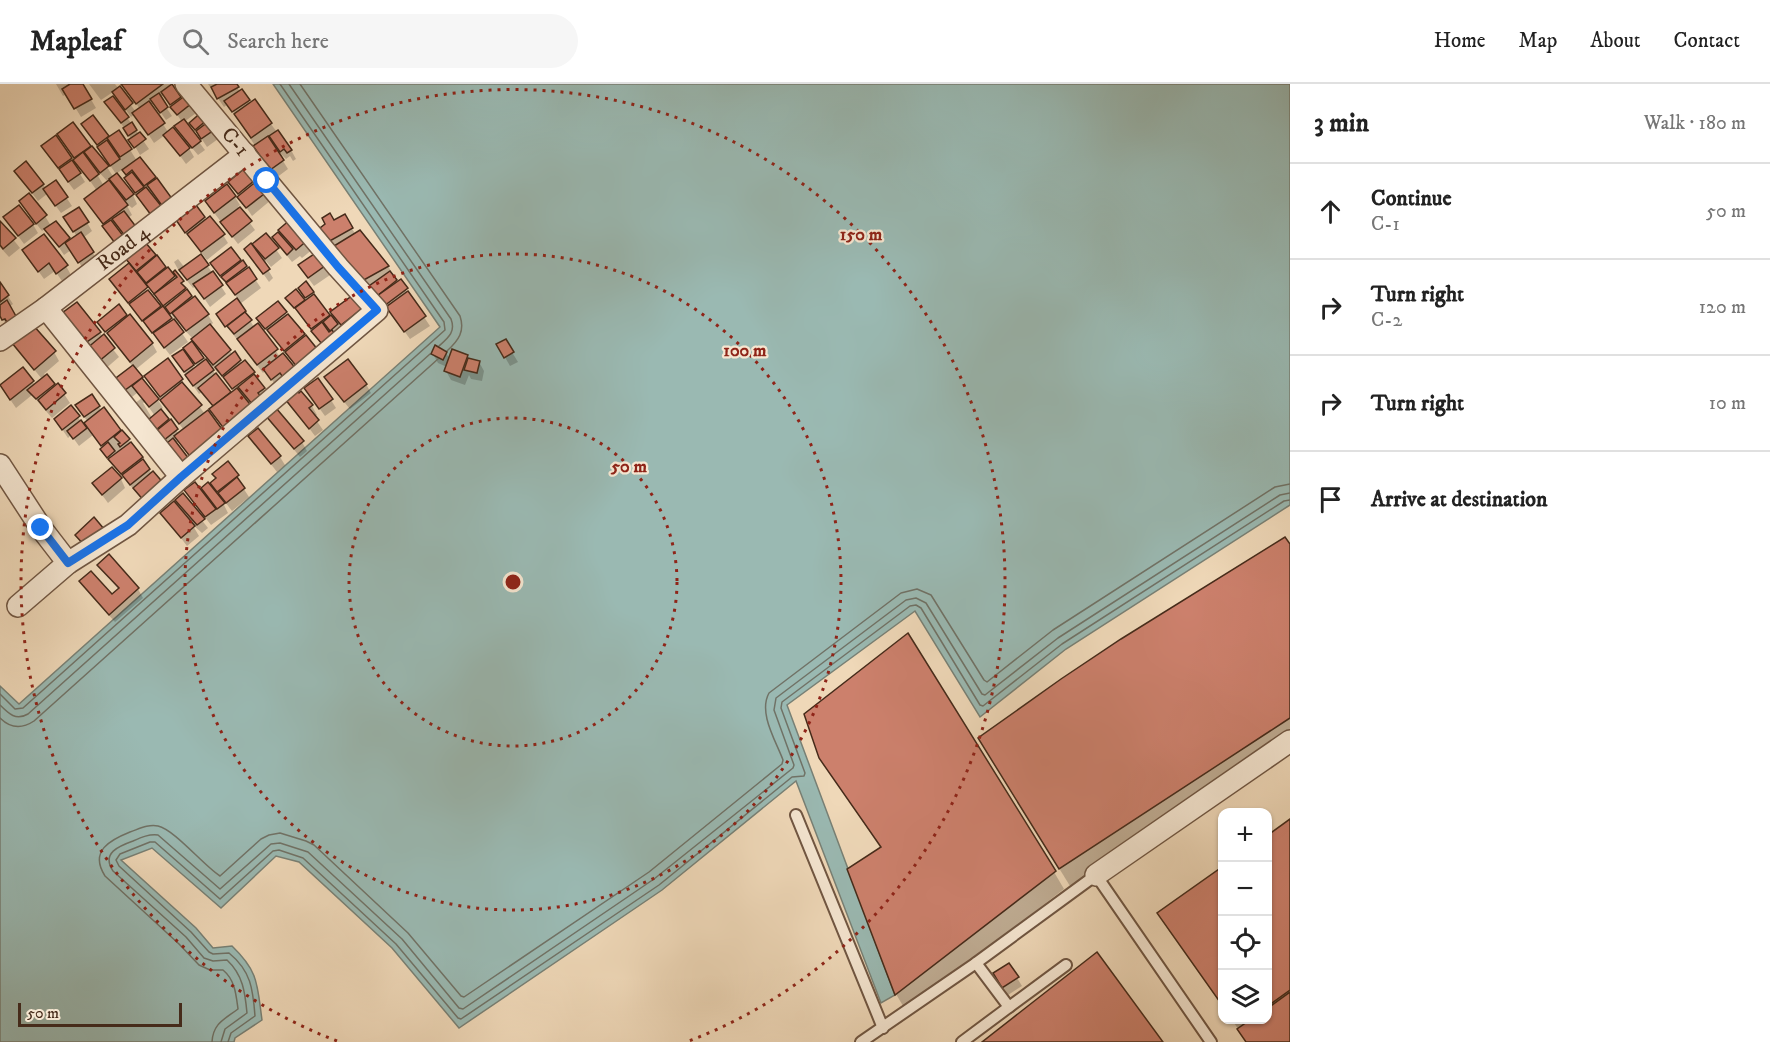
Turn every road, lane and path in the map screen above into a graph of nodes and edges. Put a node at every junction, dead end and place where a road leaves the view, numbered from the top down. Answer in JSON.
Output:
{"nodes":[{"id":1,"x":186,"y":84,"type":"edge"},
{"id":2,"x":245,"y":153,"type":"junction"},
{"id":3,"x":46,"y":308,"type":"junction"},
{"id":4,"x":0,"y":340,"type":"edge"},
{"id":5,"x":0,"y":465,"type":"edge"},
{"id":6,"x":181,"y":477,"type":"junction"},
{"id":7,"x":68,"y":563,"type":"junction"},
{"id":8,"x":18,"y":606,"type":"dead end"},
{"id":9,"x":1290,"y":741,"type":"edge"},
{"id":10,"x":796,"y":815,"type":"dead end"},
{"id":11,"x":1096,"y":875,"type":"junction"},
{"id":12,"x":976,"y":963,"type":"junction"},
{"id":13,"x":1066,"y":965,"type":"dead end"},
{"id":14,"x":1009,"y":1006,"type":"junction"},
{"id":15,"x":883,"y":1028,"type":"junction"},
{"id":16,"x":861,"y":1042,"type":"edge"},
{"id":17,"x":962,"y":1042,"type":"edge"},
{"id":18,"x":1211,"y":1042,"type":"edge"}],
"edges":[{"from":1,"to":2,"type":"street","name":"C-1"},
{"from":2,"to":3,"type":"street","name":"Road 4"},
{"from":2,"to":6,"type":"street","name":"C-1"},
{"from":3,"to":4,"type":"street","name":"Road 4"},
{"from":3,"to":6,"type":"street"},
{"from":5,"to":7,"type":"street"},
{"from":6,"to":7,"type":"street"},
{"from":7,"to":8,"type":"street"},
{"from":9,"to":11,"type":"street"},
{"from":10,"to":15,"type":"lane"},
{"from":11,"to":12,"type":"lane"},
{"from":11,"to":18,"type":"lane"},
{"from":12,"to":14,"type":"lane"},
{"from":12,"to":15,"type":"lane"},
{"from":13,"to":14,"type":"lane"},
{"from":14,"to":17,"type":"lane"},
{"from":15,"to":16,"type":"lane"}]}
